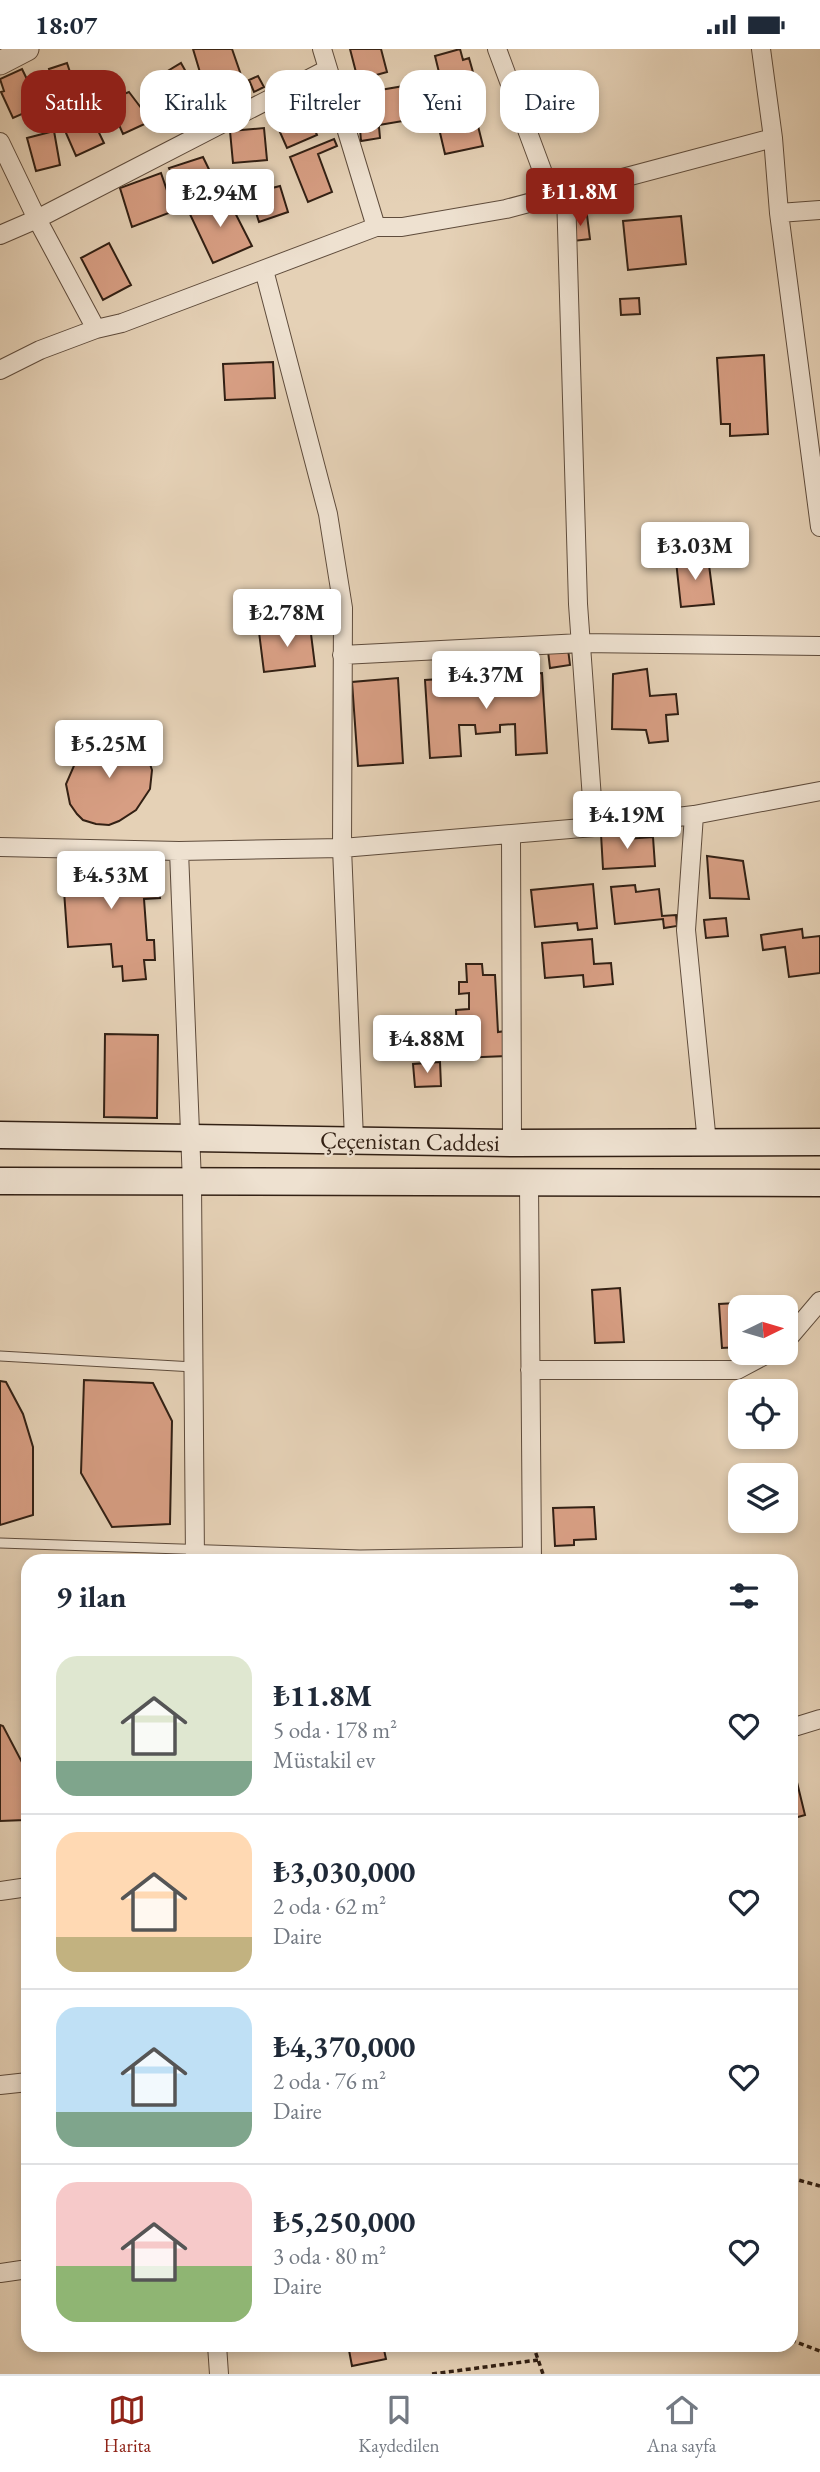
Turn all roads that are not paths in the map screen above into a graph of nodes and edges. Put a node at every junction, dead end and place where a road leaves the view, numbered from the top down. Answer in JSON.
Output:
{"nodes":[{"id":1,"x":27,"y":49,"type":"edge"},
{"id":2,"x":322,"y":49,"type":"edge"},
{"id":3,"x":497,"y":49,"type":"edge"},
{"id":4,"x":761,"y":49,"type":"edge"},
{"id":5,"x":0,"y":63,"type":"edge"},
{"id":6,"x":328,"y":69,"type":"junction"},
{"id":7,"x":773,"y":138,"type":"junction"},
{"id":8,"x":0,"y":142,"type":"edge"},
{"id":9,"x":559,"y":195,"type":"junction"},
{"id":10,"x":820,"y":209,"type":"edge"},
{"id":11,"x":779,"y":213,"type":"junction"},
{"id":12,"x":37,"y":219,"type":"junction"},
{"id":13,"x":376,"y":227,"type":"junction"},
{"id":14,"x":0,"y":235,"type":"edge"},
{"id":15,"x":264,"y":270,"type":"junction"},
{"id":16,"x":96,"y":329,"type":"junction"},
{"id":17,"x":0,"y":370,"type":"edge"},
{"id":18,"x":816,"y":473,"type":"edge"},
{"id":19,"x":820,"y":527,"type":"edge"},
{"id":20,"x":581,"y":643,"type":"junction"},
{"id":21,"x":820,"y":646,"type":"edge"},
{"id":22,"x":342,"y":655,"type":"junction"},
{"id":23,"x":820,"y":791,"type":"edge"},
{"id":24,"x":694,"y":814,"type":"junction"},
{"id":25,"x":594,"y":827,"type":"junction"},
{"id":26,"x":510,"y":835,"type":"junction"},
{"id":27,"x":0,"y":847,"type":"edge"},
{"id":28,"x":342,"y":848,"type":"junction"},
{"id":29,"x":179,"y":852,"type":"junction"},
{"id":30,"x":0,"y":1135,"type":"edge"},
{"id":31,"x":190,"y":1137,"type":"junction"},
{"id":32,"x":355,"y":1139,"type":"junction"},
{"id":33,"x":820,"y":1142,"type":"edge"},
{"id":34,"x":512,"y":1143,"type":"junction"},
{"id":35,"x":707,"y":1143,"type":"junction"},
{"id":36,"x":0,"y":1181,"type":"edge"},
{"id":37,"x":192,"y":1183,"type":"junction"},
{"id":38,"x":820,"y":1183,"type":"edge"},
{"id":39,"x":529,"y":1184,"type":"junction"},
{"id":40,"x":820,"y":1301,"type":"edge"},
{"id":41,"x":798,"y":1327,"type":"edge"},
{"id":42,"x":0,"y":1356,"type":"edge"},
{"id":43,"x":746,"y":1365,"type":"edge"},
{"id":44,"x":194,"y":1367,"type":"junction"},
{"id":45,"x":530,"y":1370,"type":"junction"},
{"id":46,"x":0,"y":1543,"type":"edge"},
{"id":47,"x":179,"y":1554,"type":"edge"},
{"id":48,"x":195,"y":1554,"type":"edge"},
{"id":49,"x":532,"y":1554,"type":"edge"},
{"id":50,"x":820,"y":1719,"type":"edge"},
{"id":51,"x":798,"y":1726,"type":"edge"},
{"id":52,"x":21,"y":1888,"type":"edge"},
{"id":53,"x":0,"y":1891,"type":"edge"},
{"id":54,"x":21,"y":2083,"type":"edge"},
{"id":55,"x":0,"y":2085,"type":"edge"},
{"id":56,"x":21,"y":2270,"type":"edge"},
{"id":57,"x":0,"y":2273,"type":"edge"},
{"id":58,"x":217,"y":2352,"type":"edge"},
{"id":59,"x":219,"y":2374,"type":"edge"}],
"edges":[{"from":1,"to":5,"type":"street"},
{"from":2,"to":6,"type":"street"},
{"from":3,"to":9,"type":"street"},
{"from":4,"to":7,"type":"street"},
{"from":6,"to":12,"type":"street"},
{"from":6,"to":13,"type":"street"},
{"from":7,"to":9,"type":"street"},
{"from":7,"to":11,"type":"street"},
{"from":8,"to":12,"type":"street"},
{"from":9,"to":13,"type":"street"},
{"from":9,"to":20,"type":"street"},
{"from":10,"to":11,"type":"street"},
{"from":11,"to":18,"type":"street"},
{"from":12,"to":14,"type":"street"},
{"from":12,"to":16,"type":"street"},
{"from":13,"to":15,"type":"street"},
{"from":15,"to":16,"type":"street"},
{"from":15,"to":22,"type":"street"},
{"from":16,"to":17,"type":"street"},
{"from":18,"to":19,"type":"street"},
{"from":20,"to":21,"type":"street"},
{"from":20,"to":22,"type":"street"},
{"from":20,"to":25,"type":"street"},
{"from":22,"to":28,"type":"street"},
{"from":23,"to":24,"type":"street"},
{"from":24,"to":25,"type":"street"},
{"from":24,"to":35,"type":"street"},
{"from":25,"to":26,"type":"street"},
{"from":26,"to":28,"type":"street"},
{"from":26,"to":34,"type":"street"},
{"from":27,"to":29,"type":"street"},
{"from":28,"to":29,"type":"street"},
{"from":28,"to":32,"type":"street"},
{"from":29,"to":31,"type":"street"},
{"from":30,"to":31,"type":"main road","name":"Çeçenistan Caddesi"},
{"from":31,"to":32,"type":"main road","name":"Çeçenistan Caddesi"},
{"from":31,"to":37,"type":"street"},
{"from":32,"to":34,"type":"main road","name":"Çeçenistan Caddesi"},
{"from":33,"to":35,"type":"main road","name":"Çeçenistan Caddesi"},
{"from":34,"to":35,"type":"main road","name":"Çeçenistan Caddesi"},
{"from":36,"to":37,"type":"main road","name":"Çeçenistan Caddesi"},
{"from":37,"to":39,"type":"main road","name":"Çeçenistan Caddesi"},
{"from":37,"to":44,"type":"street"},
{"from":38,"to":39,"type":"main road","name":"Çeçenistan Caddesi"},
{"from":39,"to":45,"type":"street"},
{"from":40,"to":41,"type":"street"},
{"from":42,"to":44,"type":"lane"},
{"from":43,"to":45,"type":"street"},
{"from":44,"to":48,"type":"street"},
{"from":45,"to":49,"type":"street"},
{"from":46,"to":47,"type":"lane"},
{"from":50,"to":51,"type":"street"},
{"from":52,"to":53,"type":"street"},
{"from":54,"to":55,"type":"street"},
{"from":56,"to":57,"type":"street"},
{"from":58,"to":59,"type":"street"}]}
